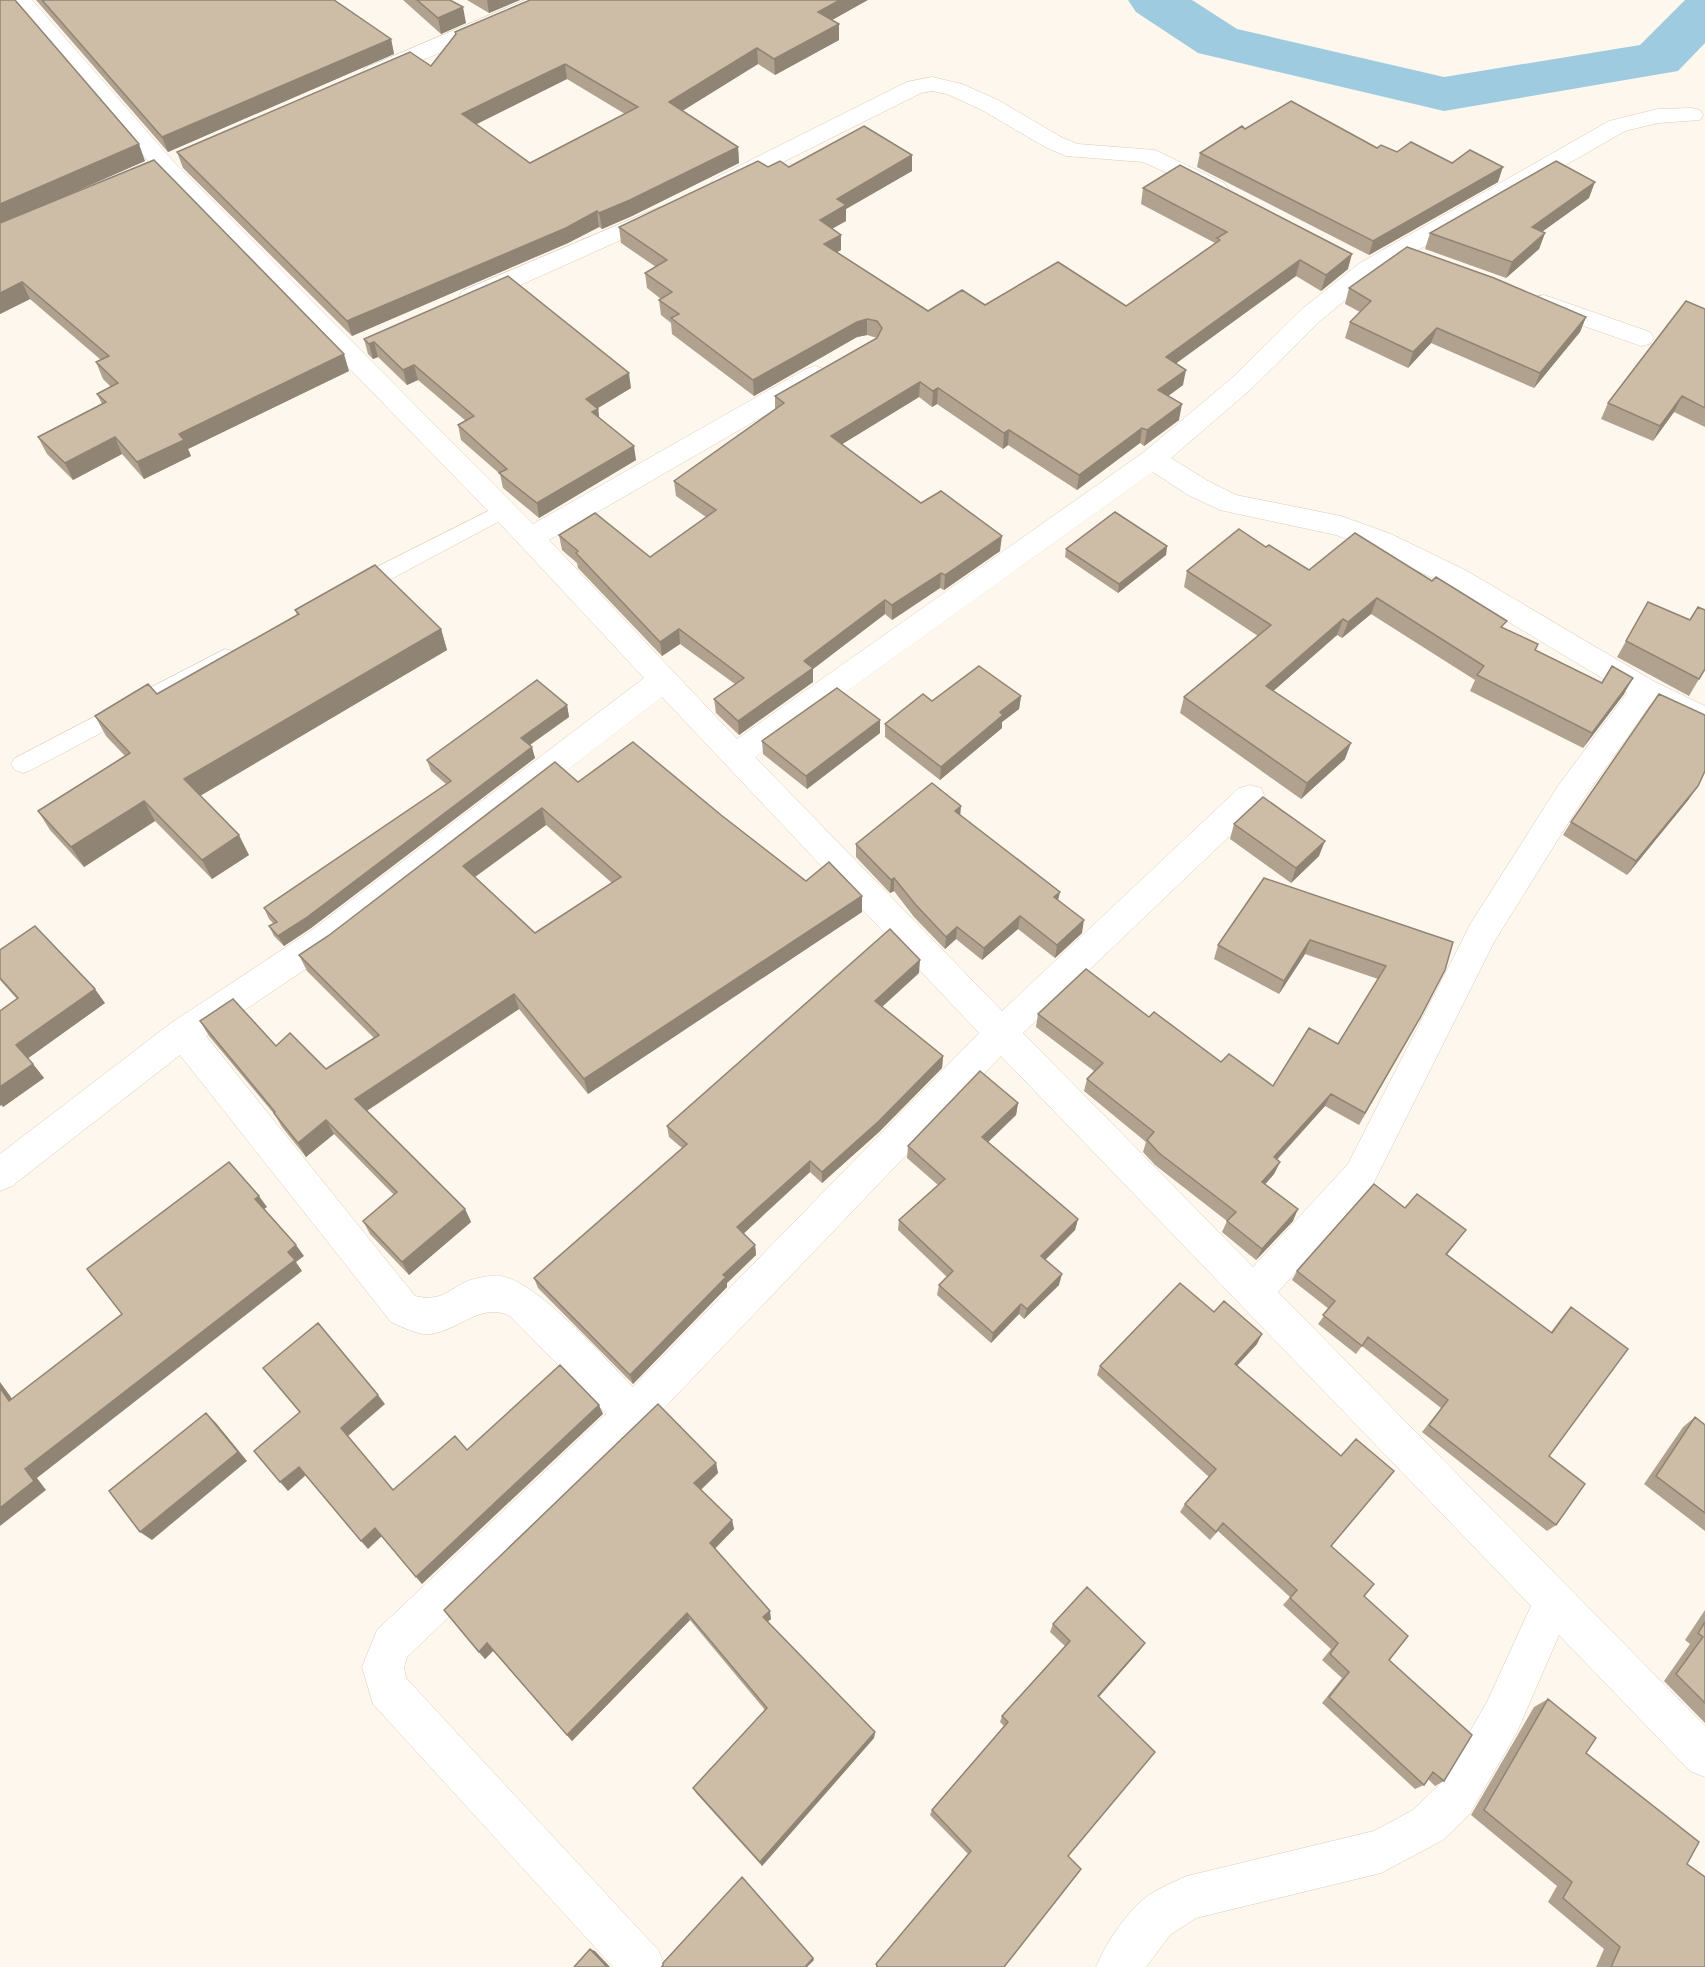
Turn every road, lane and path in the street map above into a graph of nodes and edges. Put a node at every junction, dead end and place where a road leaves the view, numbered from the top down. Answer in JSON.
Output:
{"nodes":[{"id":1,"x":21,"y":0,"type":"edge"},
{"id":2,"x":543,"y":0,"type":"edge"},
{"id":3,"x":467,"y":12,"type":"dead end"},
{"id":4,"x":487,"y":23,"type":"junction"},
{"id":5,"x":358,"y":80,"type":"edge"},
{"id":6,"x":1692,"y":115,"type":"dead end"},
{"id":7,"x":1236,"y":199,"type":"edge"},
{"id":8,"x":1399,"y":250,"type":"junction"},
{"id":9,"x":1432,"y":262,"type":"edge"},
{"id":10,"x":1520,"y":294,"type":"edge"},
{"id":11,"x":446,"y":308,"type":"edge"},
{"id":12,"x":1641,"y":338,"type":"dead end"},
{"id":13,"x":837,"y":362,"type":"edge"},
{"id":14,"x":1153,"y":459,"type":"junction"},
{"id":15,"x":504,"y":510,"type":"junction"},
{"id":16,"x":530,"y":538,"type":"junction"},
{"id":17,"x":336,"y":598,"type":"edge"},
{"id":18,"x":242,"y":648,"type":"edge"},
{"id":19,"x":664,"y":679,"type":"junction"},
{"id":20,"x":1646,"y":690,"type":"junction"},
{"id":21,"x":1705,"y":718,"type":"edge"},
{"id":22,"x":735,"y":756,"type":"junction"},
{"id":23,"x":23,"y":764,"type":"dead end"},
{"id":24,"x":1251,"y":797,"type":"dead end"},
{"id":25,"x":1001,"y":1033,"type":"junction"},
{"id":26,"x":183,"y":1034,"type":"junction"},
{"id":27,"x":0,"y":1174,"type":"edge"},
{"id":28,"x":1252,"y":1293,"type":"junction"},
{"id":29,"x":633,"y":1414,"type":"junction"},
{"id":30,"x":1554,"y":1602,"type":"junction"},
{"id":31,"x":1705,"y":1756,"type":"edge"},
{"id":32,"x":643,"y":1967,"type":"edge"},
{"id":33,"x":1118,"y":1967,"type":"edge"}],
"edges":[{"from":1,"to":15,"type":"street"},
{"from":2,"to":4,"type":"street"},
{"from":3,"to":4,"type":"street"},
{"from":4,"to":5,"type":"street"},
{"from":6,"to":8,"type":"street"},
{"from":7,"to":11,"type":"street"},
{"from":8,"to":9,"type":"street"},
{"from":8,"to":14,"type":"street"},
{"from":10,"to":12,"type":"street"},
{"from":13,"to":16,"type":"street"},
{"from":14,"to":20,"type":"street"},
{"from":14,"to":22,"type":"street"},
{"from":15,"to":16,"type":"street"},
{"from":15,"to":17,"type":"lane"},
{"from":16,"to":19,"type":"street"},
{"from":18,"to":23,"type":"lane"},
{"from":19,"to":22,"type":"street"},
{"from":19,"to":26,"type":"street"},
{"from":20,"to":21,"type":"street"},
{"from":20,"to":28,"type":"street"},
{"from":22,"to":25,"type":"street"},
{"from":24,"to":25,"type":"street"},
{"from":25,"to":28,"type":"street"},
{"from":25,"to":29,"type":"street"},
{"from":26,"to":27,"type":"street"},
{"from":26,"to":29,"type":"street"},
{"from":28,"to":30,"type":"street"},
{"from":29,"to":32,"type":"street"},
{"from":30,"to":31,"type":"street"},
{"from":30,"to":33,"type":"street"}]}
